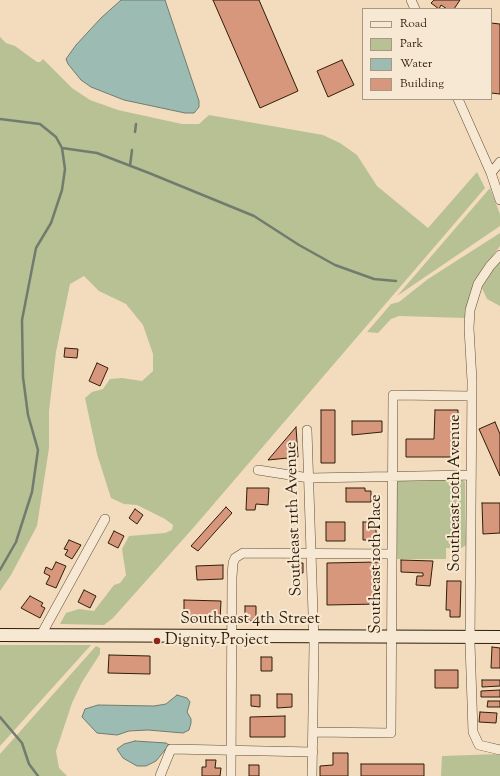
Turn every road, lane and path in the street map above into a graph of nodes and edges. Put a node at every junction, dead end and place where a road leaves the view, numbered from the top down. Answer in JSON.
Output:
{"nodes":[{"id":1,"x":458,"y":100,"type":"edge"},
{"id":2,"x":500,"y":162,"type":"edge"},
{"id":3,"x":491,"y":173,"type":"junction"},
{"id":4,"x":500,"y":200,"type":"edge"},
{"id":5,"x":500,"y":255,"type":"edge"},
{"id":6,"x":472,"y":396,"type":"junction"},
{"id":7,"x":307,"y":430,"type":"dead end"},
{"id":8,"x":258,"y":470,"type":"dead end"},
{"id":9,"x":470,"y":475,"type":"junction"},
{"id":10,"x":392,"y":476,"type":"junction"},
{"id":11,"x":309,"y":478,"type":"junction"},
{"id":12,"x":105,"y":519,"type":"dead end"},
{"id":13,"x":311,"y":554,"type":"junction"},
{"id":14,"x":392,"y":554,"type":"junction"},
{"id":15,"x":0,"y":635,"type":"edge"},
{"id":16,"x":41,"y":636,"type":"junction"},
{"id":17,"x":233,"y":636,"type":"junction"},
{"id":18,"x":313,"y":636,"type":"junction"},
{"id":19,"x":391,"y":636,"type":"junction"},
{"id":20,"x":470,"y":637,"type":"junction"},
{"id":21,"x":500,"y":637,"type":"edge"},
{"id":22,"x":313,"y":732,"type":"junction"},
{"id":23,"x":500,"y":750,"type":"edge"},
{"id":24,"x":231,"y":752,"type":"junction"},
{"id":25,"x":313,"y":752,"type":"junction"},
{"id":26,"x":160,"y":776,"type":"edge"},
{"id":27,"x":231,"y":776,"type":"edge"},
{"id":28,"x":312,"y":776,"type":"edge"}],
"edges":[{"from":1,"to":3,"type":"street"},
{"from":2,"to":3,"type":"street"},
{"from":3,"to":4,"type":"street"},
{"from":5,"to":6,"type":"street","name":"Southeast 10th Avenue"},
{"from":6,"to":9,"type":"street","name":"Southeast 10th Avenue"},
{"from":6,"to":10,"type":"street","name":"Southeast 10th Place"},
{"from":7,"to":11,"type":"street","name":"Southeast 11th Avenue"},
{"from":8,"to":11,"type":"street"},
{"from":9,"to":10,"type":"street"},
{"from":9,"to":20,"type":"street","name":"Southeast 10th Avenue"},
{"from":10,"to":11,"type":"street"},
{"from":10,"to":14,"type":"street","name":"Southeast 10th Place"},
{"from":11,"to":13,"type":"street","name":"Southeast 11th Avenue"},
{"from":12,"to":16,"type":"street"},
{"from":13,"to":14,"type":"street"},
{"from":13,"to":17,"type":"street"},
{"from":13,"to":18,"type":"street","name":"Southeast 11th Avenue"},
{"from":14,"to":19,"type":"street","name":"Southeast 10th Place"},
{"from":15,"to":16,"type":"street","name":"Southeast 4th Street"},
{"from":16,"to":17,"type":"street","name":"Southeast 4th Street"},
{"from":17,"to":18,"type":"street","name":"Southeast 4th Street"},
{"from":17,"to":24,"type":"street"},
{"from":18,"to":19,"type":"street","name":"Southeast 4th Street"},
{"from":18,"to":22,"type":"street","name":"Southeast 11th Avenue"},
{"from":19,"to":20,"type":"street","name":"Southeast 4th Street"},
{"from":19,"to":22,"type":"street","name":"Southeast 10th Place"},
{"from":20,"to":21,"type":"street","name":"Southeast 4th Street"},
{"from":20,"to":23,"type":"street","name":"Southeast 10th Avenue"},
{"from":22,"to":25,"type":"street","name":"Southeast 11th Avenue"},
{"from":24,"to":25,"type":"street"},
{"from":24,"to":26,"type":"street"},
{"from":24,"to":27,"type":"street"},
{"from":25,"to":28,"type":"street","name":"Southeast 11th Avenue"}]}
